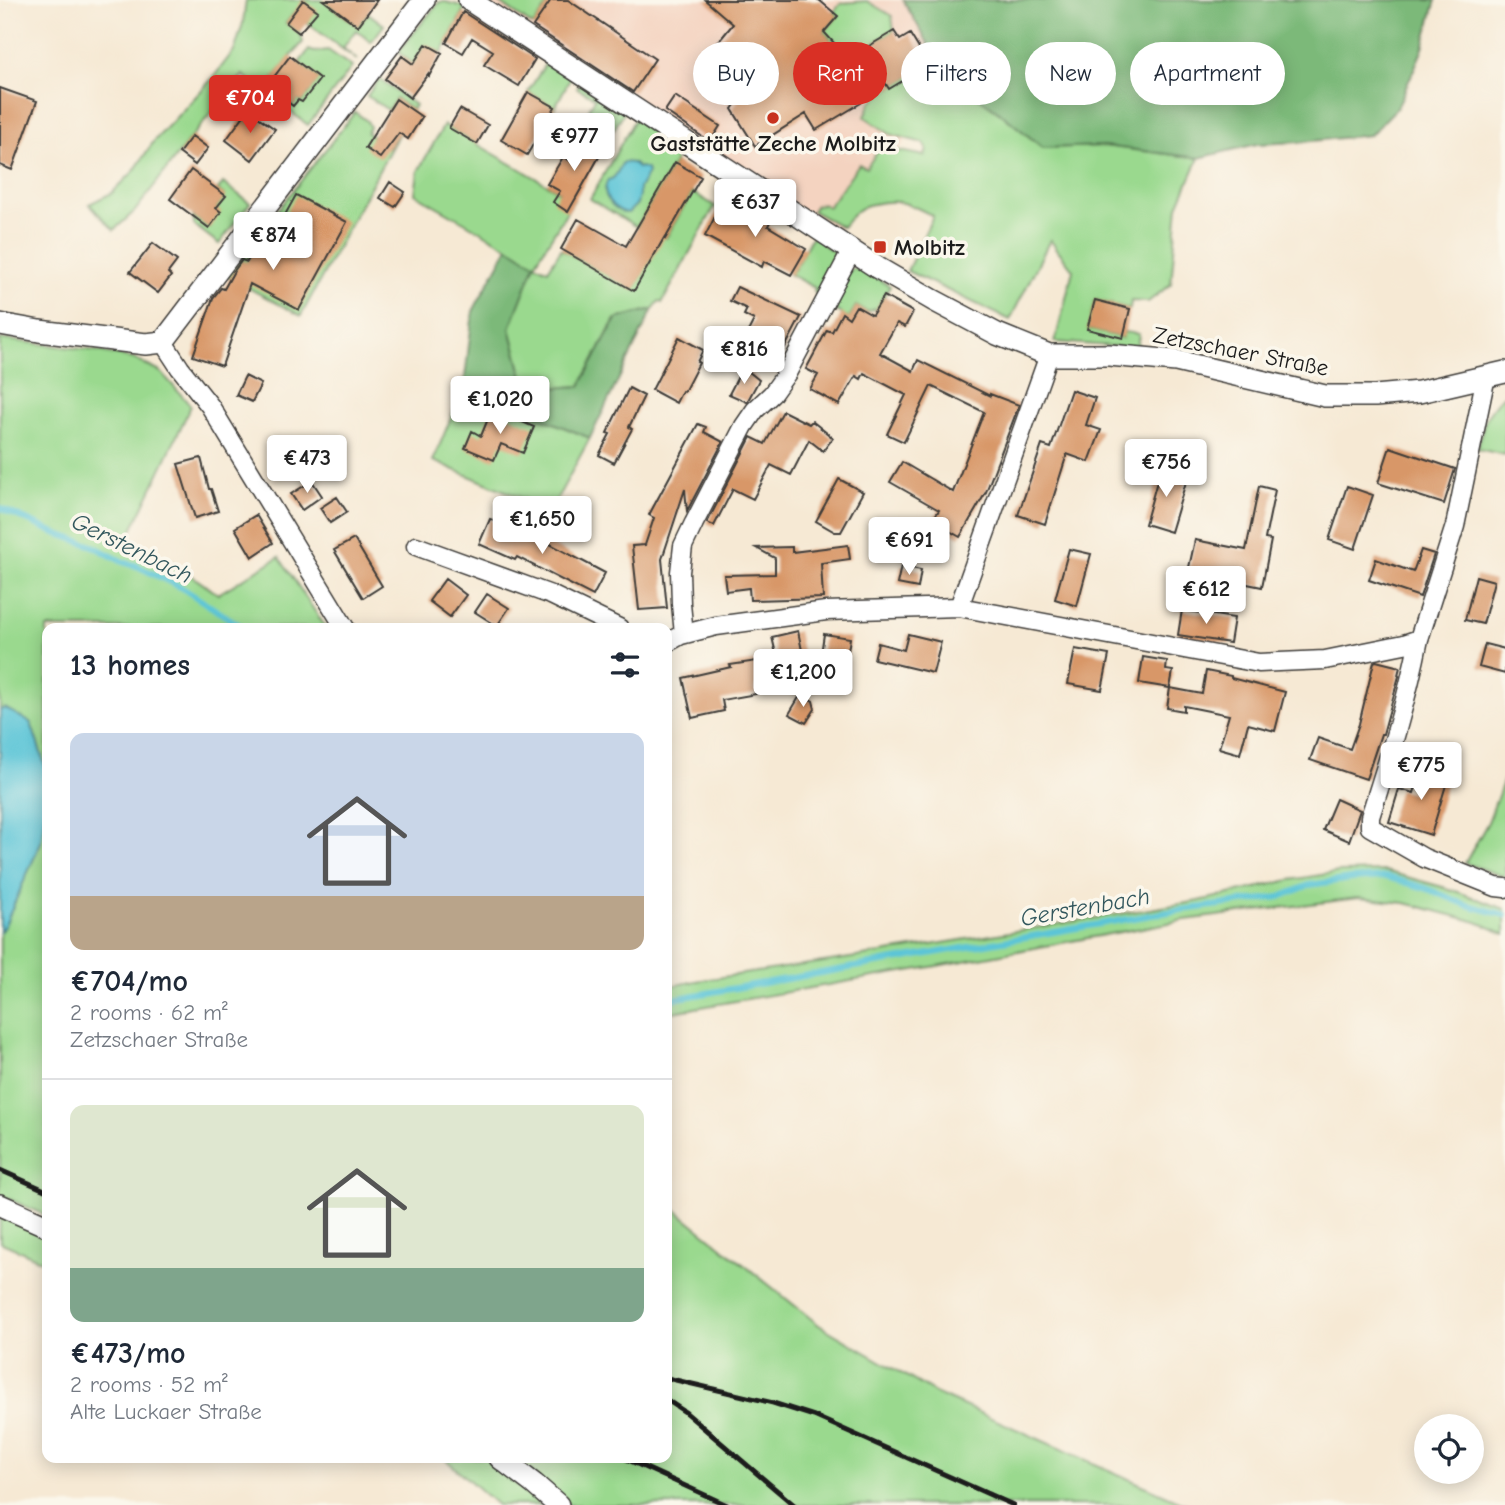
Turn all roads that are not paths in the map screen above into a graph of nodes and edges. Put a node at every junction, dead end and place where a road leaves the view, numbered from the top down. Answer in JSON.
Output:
{"nodes":[{"id":1,"x":424,"y":0,"type":"edge"},
{"id":2,"x":469,"y":0,"type":"edge"},
{"id":3,"x":851,"y":252,"type":"junction"},
{"id":4,"x":0,"y":324,"type":"edge"},
{"id":5,"x":163,"y":342,"type":"junction"},
{"id":6,"x":1049,"y":355,"type":"junction"},
{"id":7,"x":1495,"y":374,"type":"edge"},
{"id":8,"x":416,"y":546,"type":"dead end"},
{"id":9,"x":959,"y":607,"type":"junction"},
{"id":10,"x":342,"y":623,"type":"edge"},
{"id":11,"x":609,"y":623,"type":"edge"},
{"id":12,"x":684,"y":634,"type":"junction"},
{"id":13,"x":1419,"y":639,"type":"junction"},
{"id":14,"x":672,"y":640,"type":"edge"},
{"id":15,"x":1505,"y":888,"type":"edge"},
{"id":16,"x":0,"y":1205,"type":"edge"},
{"id":17,"x":42,"y":1224,"type":"edge"},
{"id":18,"x":506,"y":1463,"type":"edge"},
{"id":19,"x":558,"y":1505,"type":"edge"}],
"edges":[{"from":1,"to":5,"type":"street"},
{"from":2,"to":3,"type":"street","name":"Zetzschaer Straße"},
{"from":3,"to":6,"type":"street","name":"Zetzschaer Straße"},
{"from":3,"to":12,"type":"street"},
{"from":4,"to":5,"type":"street"},
{"from":5,"to":10,"type":"street"},
{"from":6,"to":7,"type":"street","name":"Zetzschaer Straße"},
{"from":6,"to":9,"type":"street"},
{"from":7,"to":13,"type":"street"},
{"from":8,"to":11,"type":"street"},
{"from":9,"to":12,"type":"street"},
{"from":9,"to":13,"type":"street"},
{"from":12,"to":14,"type":"street"},
{"from":13,"to":15,"type":"street"},
{"from":16,"to":17,"type":"street"},
{"from":18,"to":19,"type":"street"}]}
